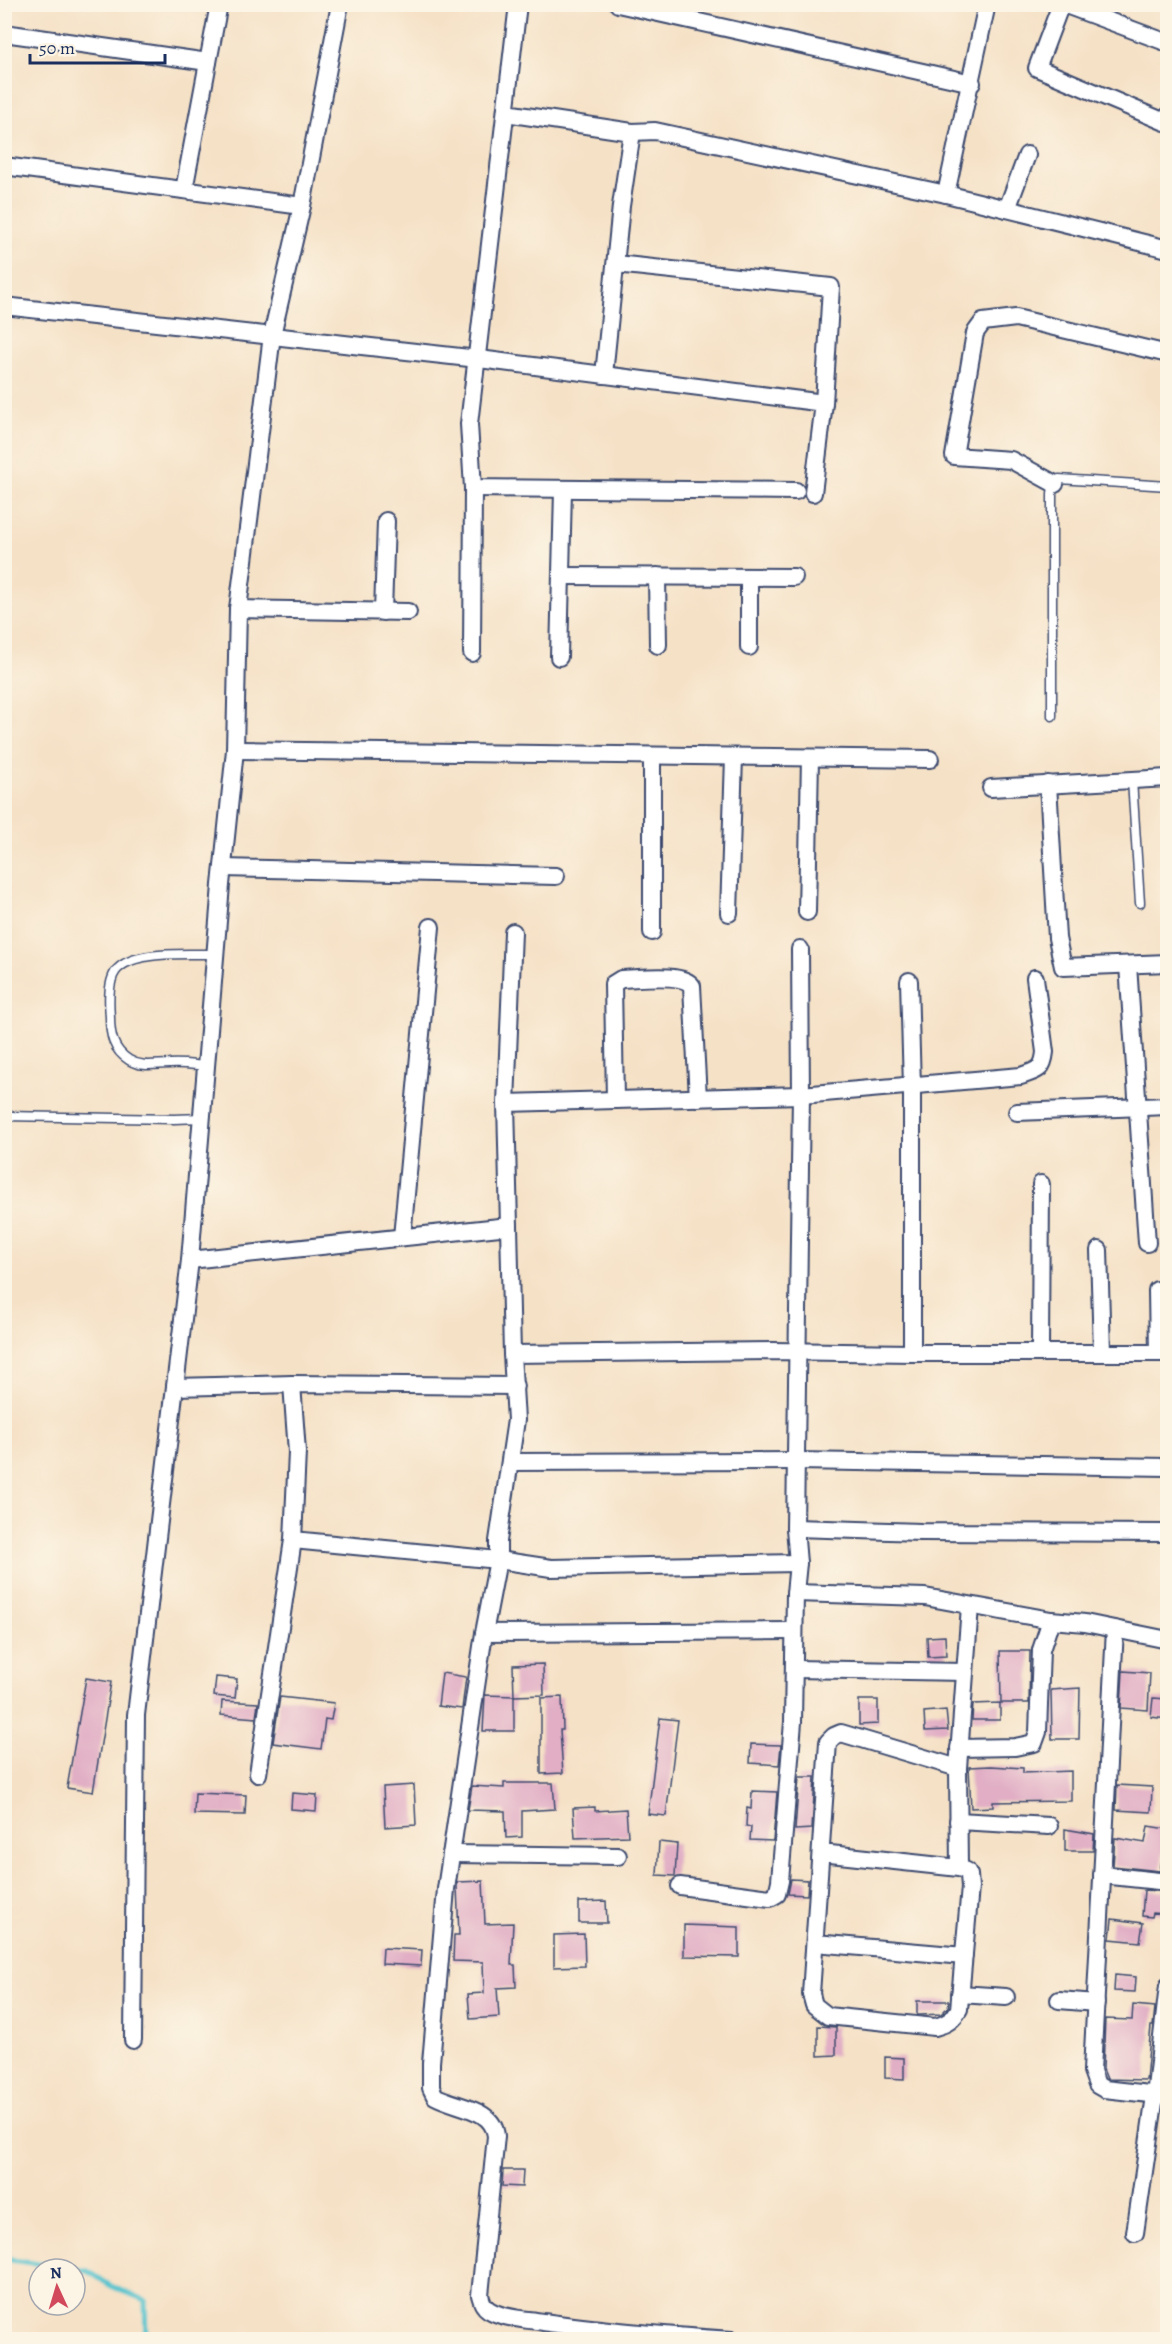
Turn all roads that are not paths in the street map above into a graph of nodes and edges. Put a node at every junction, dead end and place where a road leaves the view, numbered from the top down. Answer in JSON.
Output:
{"nodes":[{"id":1,"x":219,"y":4,"type":"edge"},
{"id":2,"x":340,"y":4,"type":"edge"},
{"id":3,"x":518,"y":4,"type":"edge"},
{"id":4,"x":618,"y":4,"type":"edge"},
{"id":5,"x":987,"y":4,"type":"edge"},
{"id":6,"x":1062,"y":4,"type":"edge"},
{"id":7,"x":4,"y":33,"type":"edge"},
{"id":8,"x":1167,"y":43,"type":"edge"},
{"id":9,"x":208,"y":62,"type":"junction"},
{"id":10,"x":972,"y":83,"type":"junction"},
{"id":11,"x":506,"y":112,"type":"junction"},
{"id":12,"x":1167,"y":116,"type":"edge"},
{"id":13,"x":632,"y":132,"type":"junction"},
{"id":14,"x":1027,"y":155,"type":"dead end"},
{"id":15,"x":4,"y":166,"type":"edge"},
{"id":16,"x":184,"y":190,"type":"junction"},
{"id":17,"x":946,"y":194,"type":"junction"},
{"id":18,"x":302,"y":206,"type":"junction"},
{"id":19,"x":1007,"y":209,"type":"junction"},
{"id":20,"x":1167,"y":249,"type":"edge"},
{"id":21,"x":616,"y":264,"type":"junction"},
{"id":22,"x":4,"y":306,"type":"edge"},
{"id":23,"x":272,"y":335,"type":"junction"},
{"id":24,"x":1167,"y":354,"type":"edge"},
{"id":25,"x":476,"y":359,"type":"junction"},
{"id":26,"x":604,"y":375,"type":"junction"},
{"id":27,"x":824,"y":403,"type":"junction"},
{"id":28,"x":1055,"y":484,"type":"junction"},
{"id":29,"x":1167,"y":486,"type":"edge"},
{"id":30,"x":473,"y":488,"type":"junction"},
{"id":31,"x":563,"y":489,"type":"junction"},
{"id":32,"x":796,"y":491,"type":"dead end"},
{"id":33,"x":813,"y":493,"type":"dead end"},
{"id":34,"x":386,"y":521,"type":"dead end"},
{"id":35,"x":561,"y":576,"type":"junction"},
{"id":36,"x":657,"y":576,"type":"junction"},
{"id":37,"x":749,"y":577,"type":"junction"},
{"id":38,"x":794,"y":577,"type":"dead end"},
{"id":39,"x":238,"y":609,"type":"junction"},
{"id":40,"x":383,"y":612,"type":"junction"},
{"id":41,"x":408,"y":612,"type":"dead end"},
{"id":42,"x":658,"y":645,"type":"dead end"},
{"id":43,"x":748,"y":647,"type":"dead end"},
{"id":44,"x":472,"y":653,"type":"dead end"},
{"id":45,"x":559,"y":657,"type":"dead end"},
{"id":46,"x":1052,"y":716,"type":"dead end"},
{"id":47,"x":235,"y":750,"type":"junction"},
{"id":48,"x":652,"y":756,"type":"junction"},
{"id":49,"x":734,"y":757,"type":"junction"},
{"id":50,"x":810,"y":758,"type":"junction"},
{"id":51,"x":930,"y":759,"type":"dead end"},
{"id":52,"x":1167,"y":778,"type":"edge"},
{"id":53,"x":1132,"y":780,"type":"junction"},
{"id":54,"x":1048,"y":784,"type":"junction"},
{"id":55,"x":991,"y":788,"type":"dead end"},
{"id":56,"x":224,"y":868,"type":"junction"},
{"id":57,"x":556,"y":876,"type":"dead end"},
{"id":58,"x":1140,"y":903,"type":"dead end"},
{"id":59,"x":807,"y":912,"type":"dead end"},
{"id":60,"x":729,"y":913,"type":"dead end"},
{"id":61,"x":431,"y":927,"type":"dead end"},
{"id":62,"x":513,"y":932,"type":"dead end"},
{"id":63,"x":652,"y":932,"type":"dead end"},
{"id":64,"x":800,"y":949,"type":"dead end"},
{"id":65,"x":216,"y":954,"type":"junction"},
{"id":66,"x":1167,"y":963,"type":"edge"},
{"id":67,"x":1128,"y":965,"type":"junction"},
{"id":68,"x":1035,"y":978,"type":"dead end"},
{"id":69,"x":909,"y":981,"type":"dead end"},
{"id":70,"x":206,"y":1066,"type":"junction"},
{"id":71,"x":912,"y":1087,"type":"junction"},
{"id":72,"x":801,"y":1095,"type":"junction"},
{"id":73,"x":698,"y":1098,"type":"junction"},
{"id":74,"x":615,"y":1100,"type":"junction"},
{"id":75,"x":506,"y":1102,"type":"junction"},
{"id":76,"x":1138,"y":1106,"type":"junction"},
{"id":77,"x":1167,"y":1106,"type":"edge"},
{"id":78,"x":1017,"y":1112,"type":"dead end"},
{"id":79,"x":4,"y":1116,"type":"edge"},
{"id":80,"x":202,"y":1118,"type":"junction"},
{"id":81,"x":1041,"y":1184,"type":"dead end"},
{"id":82,"x":509,"y":1226,"type":"junction"},
{"id":83,"x":402,"y":1237,"type":"junction"},
{"id":84,"x":1147,"y":1243,"type":"dead end"},
{"id":85,"x":1099,"y":1250,"type":"dead end"},
{"id":86,"x":190,"y":1260,"type":"junction"},
{"id":87,"x":1157,"y":1290,"type":"dead end"},
{"id":88,"x":512,"y":1353,"type":"junction"},
{"id":89,"x":797,"y":1353,"type":"junction"},
{"id":90,"x":912,"y":1353,"type":"junction"},
{"id":91,"x":1040,"y":1353,"type":"junction"},
{"id":92,"x":1102,"y":1353,"type":"junction"},
{"id":93,"x":1163,"y":1353,"type":"edge"},
{"id":94,"x":292,"y":1384,"type":"junction"},
{"id":95,"x":515,"y":1386,"type":"junction"},
{"id":96,"x":175,"y":1387,"type":"junction"},
{"id":97,"x":796,"y":1461,"type":"junction"},
{"id":98,"x":510,"y":1462,"type":"junction"},
{"id":99,"x":1167,"y":1467,"type":"edge"},
{"id":100,"x":795,"y":1528,"type":"junction"},
{"id":101,"x":1167,"y":1533,"type":"edge"},
{"id":102,"x":293,"y":1540,"type":"junction"},
{"id":103,"x":498,"y":1560,"type":"junction"},
{"id":104,"x":798,"y":1563,"type":"junction"},
{"id":105,"x":795,"y":1593,"type":"junction"},
{"id":106,"x":970,"y":1606,"type":"junction"},
{"id":107,"x":1051,"y":1620,"type":"junction"},
{"id":108,"x":1115,"y":1629,"type":"junction"},
{"id":109,"x":794,"y":1630,"type":"junction"},
{"id":110,"x":484,"y":1633,"type":"junction"},
{"id":111,"x":1167,"y":1640,"type":"edge"},
{"id":112,"x":794,"y":1669,"type":"junction"},
{"id":113,"x":965,"y":1672,"type":"junction"},
{"id":114,"x":959,"y":1748,"type":"junction"},
{"id":115,"x":958,"y":1768,"type":"junction"},
{"id":116,"x":258,"y":1774,"type":"dead end"},
{"id":117,"x":958,"y":1821,"type":"junction"},
{"id":118,"x":1049,"y":1826,"type":"dead end"},
{"id":119,"x":821,"y":1853,"type":"junction"},
{"id":120,"x":451,"y":1854,"type":"junction"},
{"id":121,"x":618,"y":1856,"type":"dead end"},
{"id":122,"x":959,"y":1868,"type":"junction"},
{"id":123,"x":1102,"y":1875,"type":"junction"},
{"id":124,"x":1167,"y":1882,"type":"edge"},
{"id":125,"x":680,"y":1886,"type":"dead end"},
{"id":126,"x":815,"y":1943,"type":"junction"},
{"id":127,"x":964,"y":1956,"type":"junction"},
{"id":128,"x":1167,"y":1986,"type":"edge"},
{"id":129,"x":960,"y":1994,"type":"junction"},
{"id":130,"x":1006,"y":1997,"type":"dead end"},
{"id":131,"x":1059,"y":2000,"type":"dead end"},
{"id":132,"x":1096,"y":2003,"type":"junction"},
{"id":133,"x":133,"y":2040,"type":"dead end"},
{"id":134,"x":1161,"y":2096,"type":"edge"},
{"id":135,"x":1135,"y":2233,"type":"dead end"},
{"id":136,"x":668,"y":2338,"type":"edge"},
{"id":137,"x":732,"y":2340,"type":"edge"}],
"edges":[{"from":1,"to":9,"type":"street"},
{"from":2,"to":18,"type":"street"},
{"from":3,"to":11,"type":"street"},
{"from":4,"to":10,"type":"street"},
{"from":5,"to":10,"type":"street"},
{"from":6,"to":8,"type":"street"},
{"from":6,"to":12,"type":"street"},
{"from":7,"to":9,"type":"street"},
{"from":9,"to":16,"type":"street"},
{"from":10,"to":17,"type":"street"},
{"from":11,"to":13,"type":"street"},
{"from":11,"to":25,"type":"street"},
{"from":13,"to":17,"type":"street"},
{"from":13,"to":21,"type":"street"},
{"from":14,"to":19,"type":"street"},
{"from":15,"to":16,"type":"street"},
{"from":16,"to":18,"type":"street"},
{"from":17,"to":19,"type":"street"},
{"from":18,"to":23,"type":"street"},
{"from":19,"to":20,"type":"street"},
{"from":21,"to":26,"type":"street"},
{"from":21,"to":27,"type":"street"},
{"from":22,"to":23,"type":"street"},
{"from":23,"to":25,"type":"street"},
{"from":23,"to":39,"type":"street"},
{"from":24,"to":28,"type":"street"},
{"from":25,"to":26,"type":"street"},
{"from":25,"to":30,"type":"street"},
{"from":26,"to":27,"type":"street"},
{"from":27,"to":33,"type":"street"},
{"from":28,"to":29,"type":"lane"},
{"from":28,"to":46,"type":"lane"},
{"from":30,"to":31,"type":"street"},
{"from":30,"to":44,"type":"street"},
{"from":31,"to":32,"type":"street"},
{"from":31,"to":35,"type":"street"},
{"from":34,"to":40,"type":"street"},
{"from":35,"to":36,"type":"street"},
{"from":35,"to":45,"type":"street"},
{"from":36,"to":37,"type":"street"},
{"from":36,"to":42,"type":"street"},
{"from":37,"to":38,"type":"street"},
{"from":37,"to":43,"type":"street"},
{"from":39,"to":40,"type":"street"},
{"from":39,"to":47,"type":"street"},
{"from":40,"to":41,"type":"street"},
{"from":47,"to":48,"type":"street"},
{"from":47,"to":56,"type":"street"},
{"from":48,"to":49,"type":"street"},
{"from":48,"to":63,"type":"street"},
{"from":49,"to":50,"type":"street"},
{"from":49,"to":60,"type":"street"},
{"from":50,"to":51,"type":"street"},
{"from":50,"to":59,"type":"street"},
{"from":52,"to":53,"type":"street"},
{"from":53,"to":54,"type":"street"},
{"from":53,"to":58,"type":"lane"},
{"from":54,"to":55,"type":"street"},
{"from":54,"to":67,"type":"street"},
{"from":56,"to":57,"type":"street"},
{"from":56,"to":65,"type":"street"},
{"from":61,"to":83,"type":"street"},
{"from":62,"to":75,"type":"street"},
{"from":64,"to":72,"type":"street"},
{"from":65,"to":70,"type":"street"},
{"from":65,"to":70,"type":"lane"},
{"from":66,"to":67,"type":"street"},
{"from":67,"to":76,"type":"street"},
{"from":68,"to":71,"type":"street"},
{"from":69,"to":71,"type":"street"},
{"from":70,"to":80,"type":"street"},
{"from":71,"to":72,"type":"street"},
{"from":71,"to":90,"type":"street"},
{"from":72,"to":73,"type":"street"},
{"from":72,"to":89,"type":"street"},
{"from":73,"to":74,"type":"street"},
{"from":73,"to":74,"type":"street"},
{"from":74,"to":75,"type":"street"},
{"from":75,"to":82,"type":"street"},
{"from":76,"to":77,"type":"street"},
{"from":76,"to":78,"type":"street"},
{"from":76,"to":84,"type":"street"},
{"from":79,"to":80,"type":"lane"},
{"from":80,"to":86,"type":"street"},
{"from":81,"to":91,"type":"street"},
{"from":82,"to":83,"type":"street"},
{"from":82,"to":88,"type":"street"},
{"from":83,"to":86,"type":"street"},
{"from":85,"to":92,"type":"street"},
{"from":86,"to":96,"type":"street"},
{"from":87,"to":93,"type":"street"},
{"from":88,"to":89,"type":"street"},
{"from":88,"to":95,"type":"street"},
{"from":89,"to":90,"type":"street"},
{"from":89,"to":97,"type":"street"},
{"from":90,"to":91,"type":"street"},
{"from":91,"to":92,"type":"street"},
{"from":92,"to":93,"type":"street"},
{"from":94,"to":95,"type":"street"},
{"from":94,"to":96,"type":"street"},
{"from":94,"to":102,"type":"street"},
{"from":95,"to":98,"type":"street"},
{"from":96,"to":133,"type":"street"},
{"from":97,"to":98,"type":"street"},
{"from":97,"to":99,"type":"street"},
{"from":97,"to":100,"type":"street"},
{"from":98,"to":103,"type":"street"},
{"from":100,"to":101,"type":"street"},
{"from":100,"to":104,"type":"street"},
{"from":102,"to":103,"type":"street"},
{"from":102,"to":116,"type":"street"},
{"from":103,"to":104,"type":"street"},
{"from":103,"to":110,"type":"street"},
{"from":104,"to":105,"type":"street"},
{"from":105,"to":106,"type":"street"},
{"from":105,"to":109,"type":"street"},
{"from":106,"to":107,"type":"street"},
{"from":106,"to":113,"type":"street"},
{"from":107,"to":108,"type":"street"},
{"from":107,"to":114,"type":"street"},
{"from":108,"to":111,"type":"street"},
{"from":108,"to":123,"type":"street"},
{"from":109,"to":110,"type":"street"},
{"from":109,"to":112,"type":"street"},
{"from":110,"to":120,"type":"street"},
{"from":112,"to":113,"type":"street"},
{"from":112,"to":125,"type":"street"},
{"from":113,"to":114,"type":"street"},
{"from":114,"to":115,"type":"street"},
{"from":115,"to":117,"type":"street"},
{"from":115,"to":119,"type":"street"},
{"from":117,"to":118,"type":"street"},
{"from":117,"to":122,"type":"street"},
{"from":119,"to":122,"type":"street"},
{"from":119,"to":126,"type":"street"},
{"from":120,"to":121,"type":"street"},
{"from":120,"to":136,"type":"street"},
{"from":122,"to":127,"type":"street"},
{"from":123,"to":124,"type":"street"},
{"from":123,"to":132,"type":"street"},
{"from":126,"to":127,"type":"street"},
{"from":126,"to":129,"type":"street"},
{"from":127,"to":129,"type":"street"},
{"from":128,"to":134,"type":"street"},
{"from":129,"to":130,"type":"street"},
{"from":131,"to":132,"type":"street"},
{"from":132,"to":134,"type":"street"},
{"from":134,"to":135,"type":"street"},
{"from":136,"to":137,"type":"street"}]}
